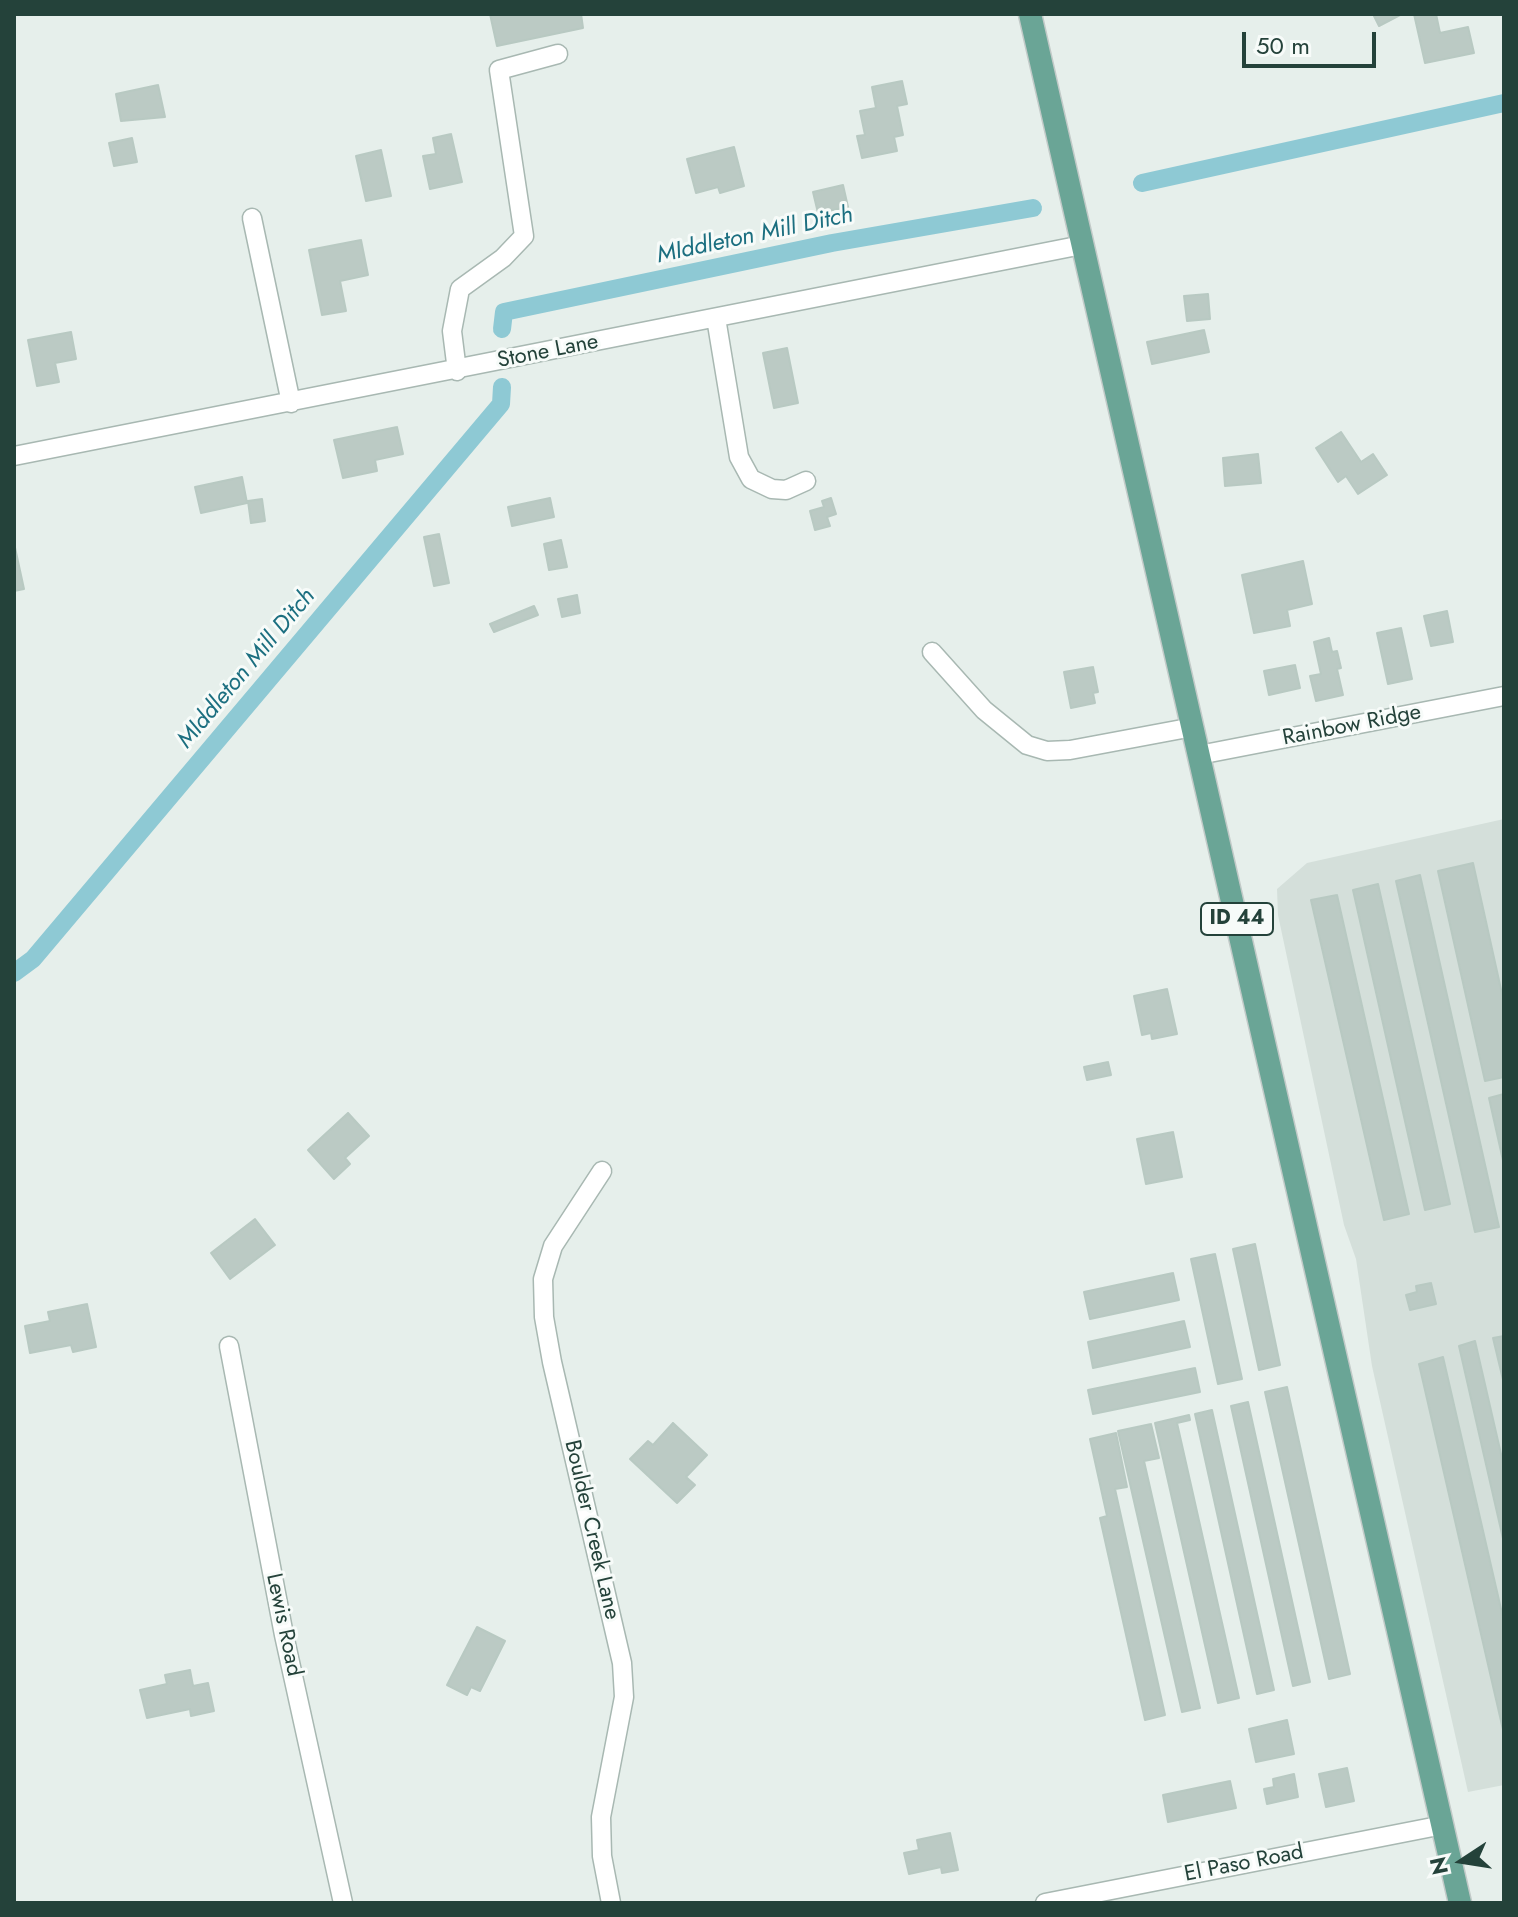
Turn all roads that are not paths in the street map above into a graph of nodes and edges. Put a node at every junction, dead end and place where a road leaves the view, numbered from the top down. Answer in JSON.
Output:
{"nodes":[{"id":1,"x":1030,"y":14,"type":"edge"},
{"id":2,"x":558,"y":54,"type":"dead end"},
{"id":3,"x":252,"y":218,"type":"dead end"},
{"id":4,"x":1082,"y":245,"type":"junction"},
{"id":5,"x":716,"y":318,"type":"junction"},
{"id":6,"x":457,"y":371,"type":"junction"},
{"id":7,"x":291,"y":403,"type":"junction"},
{"id":8,"x":14,"y":456,"type":"edge"},
{"id":9,"x":806,"y":481,"type":"dead end"},
{"id":10,"x":932,"y":652,"type":"dead end"},
{"id":11,"x":1504,"y":696,"type":"edge"},
{"id":12,"x":1193,"y":727,"type":"junction"},
{"id":13,"x":1199,"y":755,"type":"junction"},
{"id":14,"x":602,"y":1171,"type":"dead end"},
{"id":15,"x":229,"y":1346,"type":"dead end"},
{"id":16,"x":1443,"y":1825,"type":"junction"},
{"id":17,"x":343,"y":1903,"type":"edge"},
{"id":18,"x":611,"y":1903,"type":"edge"},
{"id":19,"x":1045,"y":1903,"type":"edge"},
{"id":20,"x":1460,"y":1903,"type":"edge"}],
"edges":[{"from":1,"to":4,"type":"main road","number":"ID 44"},
{"from":2,"to":6,"type":"street"},
{"from":3,"to":7,"type":"street"},
{"from":4,"to":5,"type":"street","name":"Stone Lane"},
{"from":4,"to":12,"type":"main road","number":"ID 44"},
{"from":5,"to":6,"type":"street","name":"Stone Lane"},
{"from":5,"to":9,"type":"street"},
{"from":6,"to":7,"type":"street","name":"Stone Lane"},
{"from":7,"to":8,"type":"street","name":"Stone Lane"},
{"from":10,"to":12,"type":"street"},
{"from":11,"to":13,"type":"street","name":"Rainbow Ridge"},
{"from":12,"to":13,"type":"main road","number":"ID 44"},
{"from":13,"to":16,"type":"main road","number":"ID 44"},
{"from":14,"to":18,"type":"street","name":"Boulder Creek Lane"},
{"from":15,"to":17,"type":"street","name":"Lewis Road"},
{"from":16,"to":19,"type":"street","name":"El Paso Road"},
{"from":16,"to":20,"type":"main road","number":"ID 44"}]}
